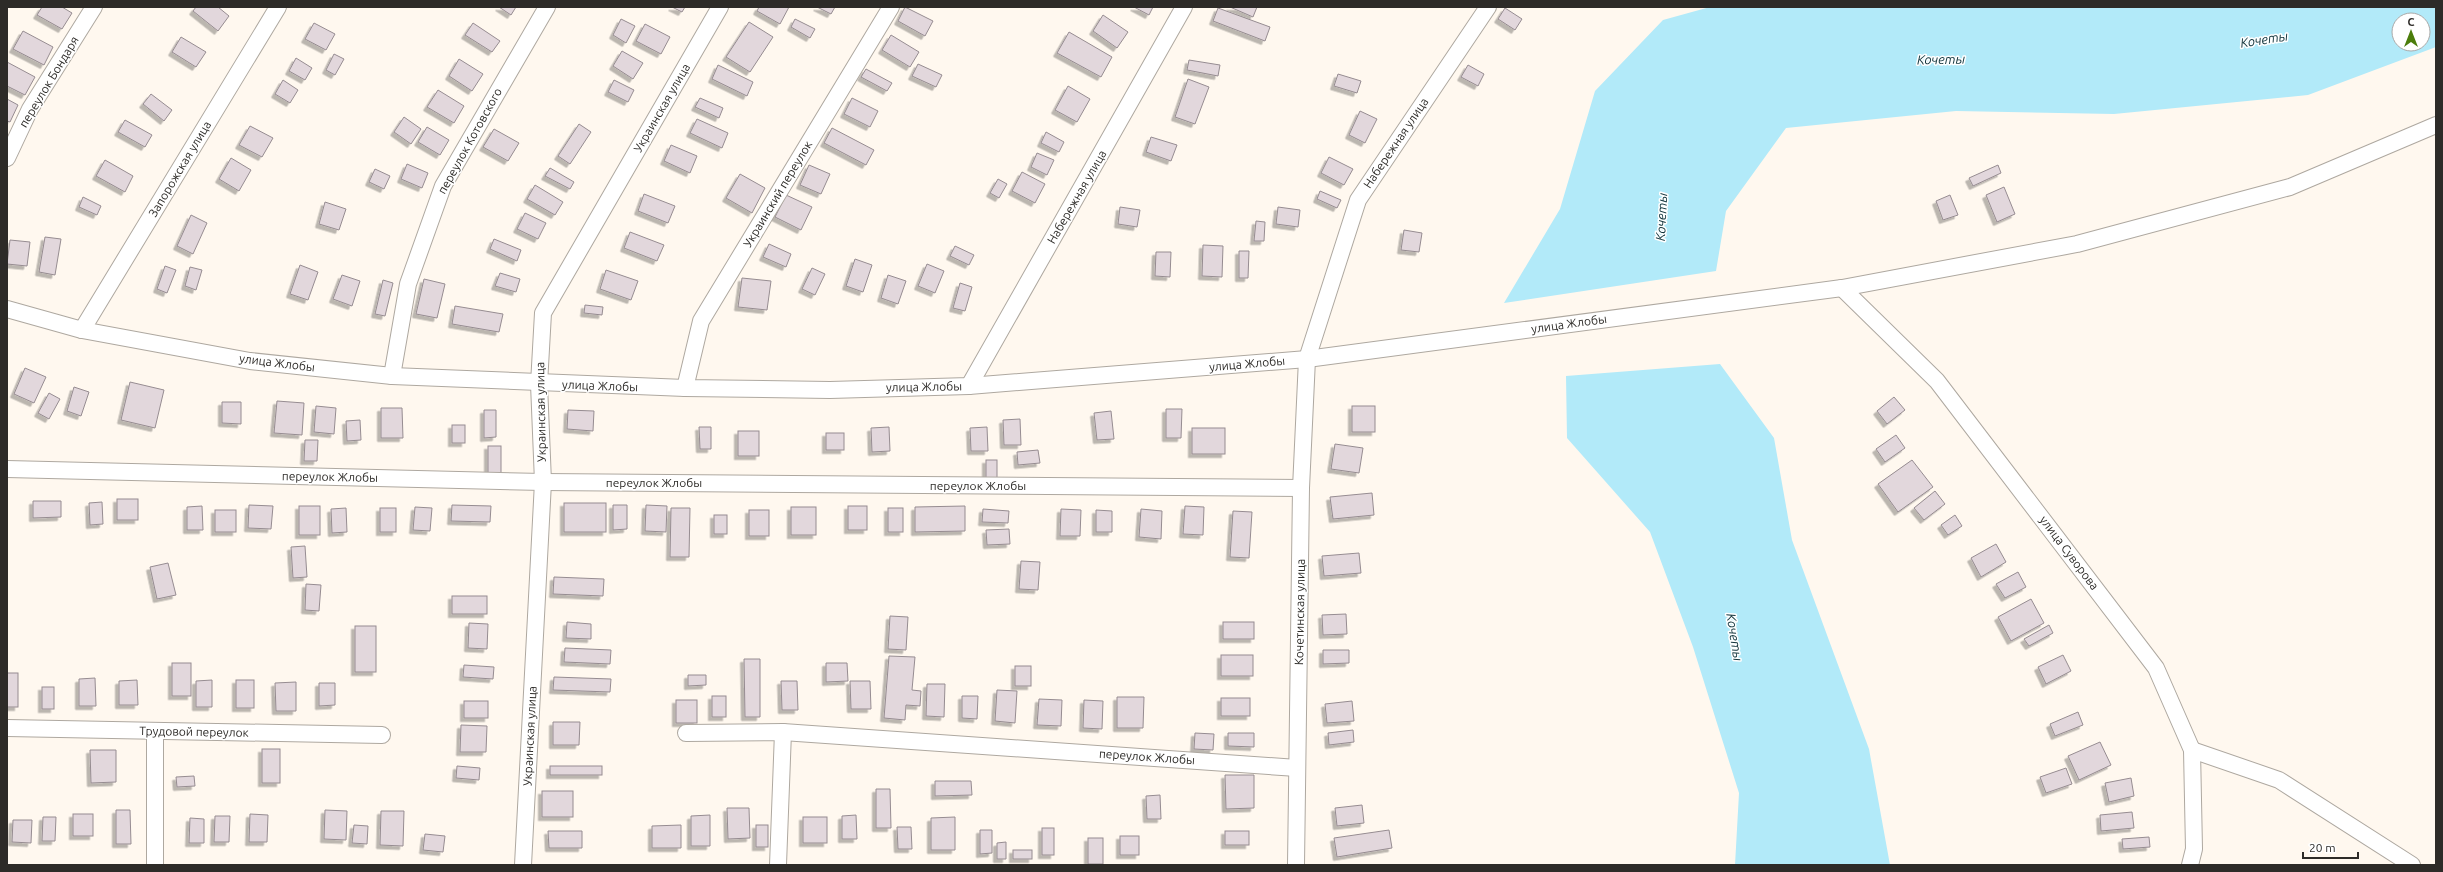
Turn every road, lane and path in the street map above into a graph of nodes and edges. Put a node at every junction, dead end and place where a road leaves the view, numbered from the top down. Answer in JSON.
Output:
{"nodes":[{"id":1,"x":94,"y":7,"type":"edge"},
{"id":2,"x":278,"y":7,"type":"edge"},
{"id":3,"x":547,"y":7,"type":"edge"},
{"id":4,"x":720,"y":7,"type":"edge"},
{"id":5,"x":891,"y":7,"type":"edge"},
{"id":6,"x":1184,"y":7,"type":"edge"},
{"id":7,"x":1488,"y":7,"type":"edge"},
{"id":8,"x":2436,"y":125,"type":"edge"},
{"id":9,"x":7,"y":158,"type":"edge"},
{"id":10,"x":1842,"y":288,"type":"junction"},
{"id":11,"x":7,"y":309,"type":"edge"},
{"id":12,"x":82,"y":330,"type":"junction"},
{"id":13,"x":1307,"y":359,"type":"junction"},
{"id":14,"x":392,"y":376,"type":"junction"},
{"id":15,"x":540,"y":384,"type":"junction"},
{"id":16,"x":969,"y":386,"type":"junction"},
{"id":17,"x":685,"y":388,"type":"junction"},
{"id":18,"x":7,"y":469,"type":"edge"},
{"id":19,"x":543,"y":482,"type":"junction"},
{"id":20,"x":1301,"y":488,"type":"junction"},
{"id":21,"x":7,"y":728,"type":"edge"},
{"id":22,"x":156,"y":731,"type":"junction"},
{"id":23,"x":783,"y":732,"type":"junction"},
{"id":24,"x":686,"y":733,"type":"dead end"},
{"id":25,"x":382,"y":736,"type":"dead end"},
{"id":26,"x":2192,"y":750,"type":"junction"},
{"id":27,"x":1297,"y":768,"type":"junction"},
{"id":28,"x":156,"y":865,"type":"edge"},
{"id":29,"x":523,"y":865,"type":"edge"},
{"id":30,"x":778,"y":865,"type":"edge"},
{"id":31,"x":1296,"y":865,"type":"edge"},
{"id":32,"x":2190,"y":865,"type":"edge"},
{"id":33,"x":2412,"y":865,"type":"edge"}],
"edges":[{"from":1,"to":9,"type":"street","name":"переулок Бондаря"},
{"from":2,"to":12,"type":"street","name":"Запорожская улица"},
{"from":3,"to":14,"type":"street","name":"переулок Котовского"},
{"from":4,"to":15,"type":"street","name":"Украинская улица"},
{"from":5,"to":17,"type":"street","name":"Украинский переулок"},
{"from":6,"to":16,"type":"street","name":"Набережная улица"},
{"from":7,"to":13,"type":"street","name":"Набережная улица"},
{"from":8,"to":10,"type":"street","name":"улица Жлобы"},
{"from":10,"to":13,"type":"street","name":"улица Жлобы"},
{"from":10,"to":26,"type":"street","name":"улица Суворова"},
{"from":11,"to":12,"type":"street","name":"улица Жлобы"},
{"from":12,"to":14,"type":"street","name":"улица Жлобы"},
{"from":13,"to":16,"type":"street","name":"улица Жлобы"},
{"from":13,"to":20,"type":"street","name":"Кочетинская улица"},
{"from":14,"to":15,"type":"street","name":"улица Жлобы"},
{"from":15,"to":17,"type":"street","name":"улица Жлобы"},
{"from":15,"to":19,"type":"street","name":"Украинская улица"},
{"from":16,"to":17,"type":"street","name":"улица Жлобы"},
{"from":18,"to":19,"type":"street","name":"переулок Жлобы"},
{"from":19,"to":20,"type":"street","name":"переулок Жлобы"},
{"from":19,"to":29,"type":"street","name":"Украинская улица"},
{"from":20,"to":27,"type":"street","name":"Кочетинская улица"},
{"from":21,"to":22,"type":"street","name":"Трудовой переулок"},
{"from":22,"to":25,"type":"street","name":"Трудовой переулок"},
{"from":22,"to":28,"type":"street"},
{"from":23,"to":24,"type":"street","name":"переулок Жлобы"},
{"from":23,"to":27,"type":"street","name":"переулок Жлобы"},
{"from":23,"to":30,"type":"street"},
{"from":26,"to":32,"type":"street","name":"улица Суворова"},
{"from":26,"to":33,"type":"street"},
{"from":27,"to":31,"type":"street","name":"Кочетинская улица"}]}
